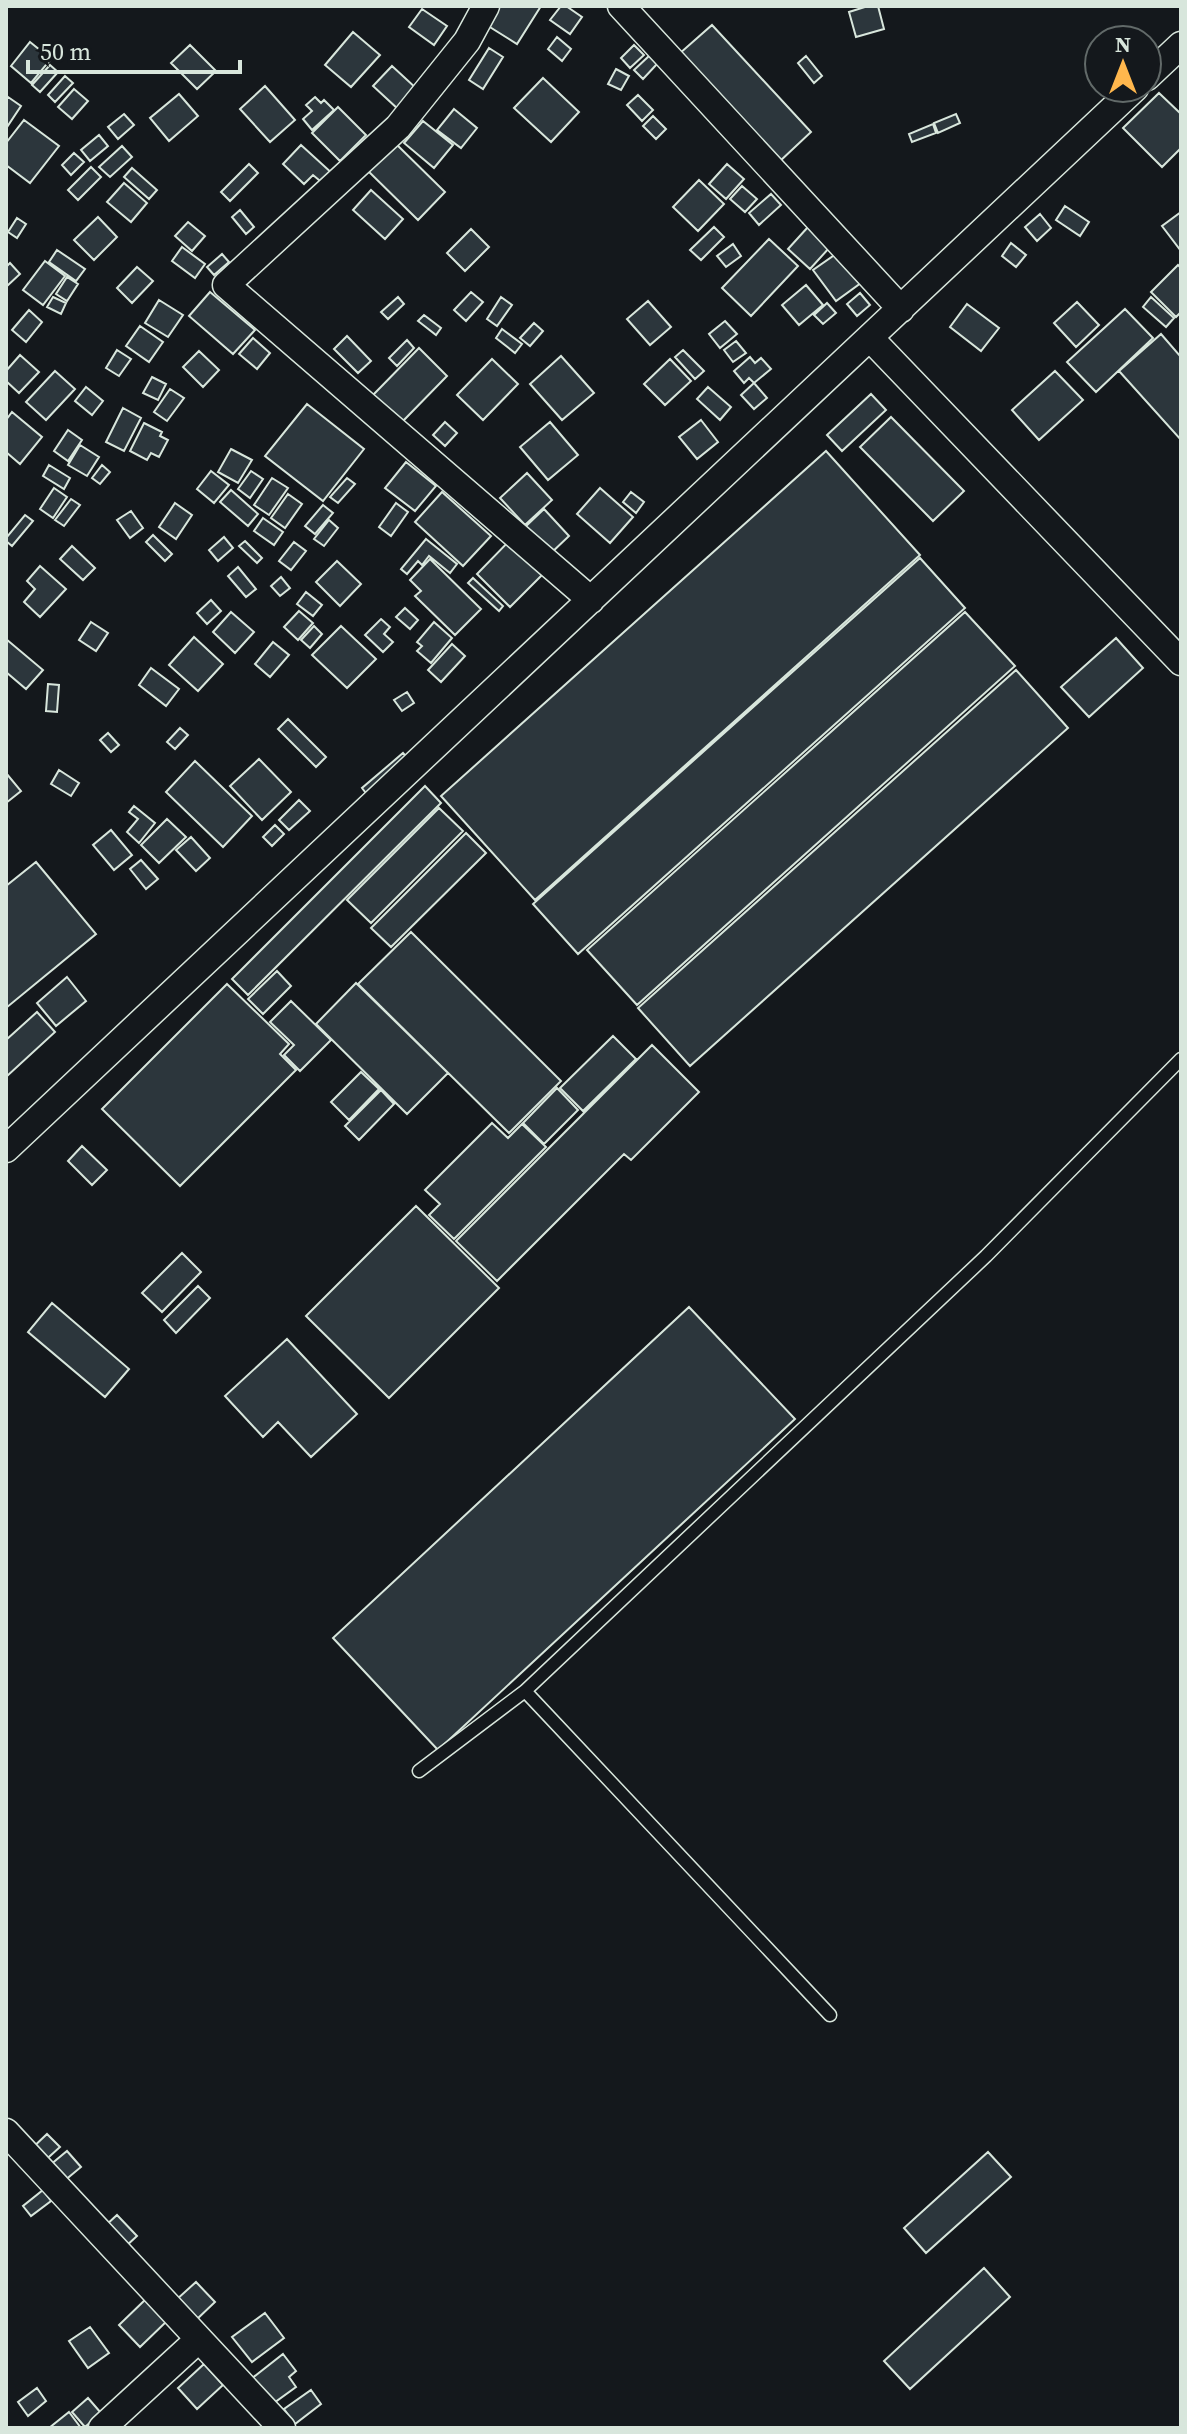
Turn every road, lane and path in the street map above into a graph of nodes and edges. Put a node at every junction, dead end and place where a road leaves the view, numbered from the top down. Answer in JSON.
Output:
{"nodes":[{"id":1,"x":486,"y":6,"type":"edge"},
{"id":2,"x":621,"y":6,"type":"edge"},
{"id":3,"x":1181,"y":45,"type":"edge"},
{"id":4,"x":1163,"y":62,"type":"edge"},
{"id":5,"x":1118,"y":104,"type":"edge"},
{"id":6,"x":901,"y":309,"type":"junction"},
{"id":7,"x":870,"y":338,"type":"junction"},
{"id":8,"x":591,"y":600,"type":"junction"},
{"id":9,"x":1181,"y":662,"type":"edge"},
{"id":10,"x":1181,"y":1059,"type":"edge"},
{"id":11,"x":6,"y":1149,"type":"edge"},
{"id":12,"x":525,"y":1691,"type":"junction"},
{"id":13,"x":419,"y":1771,"type":"dead end"},
{"id":14,"x":830,"y":2015,"type":"dead end"},
{"id":15,"x":6,"y":2132,"type":"edge"},
{"id":16,"x":199,"y":2339,"type":"junction"},
{"id":17,"x":102,"y":2428,"type":"edge"},
{"id":18,"x":282,"y":2428,"type":"edge"}],
"edges":[{"from":1,"to":8,"type":"street"},
{"from":2,"to":6,"type":"street"},
{"from":3,"to":4,"type":"street"},
{"from":5,"to":6,"type":"street"},
{"from":6,"to":7,"type":"street"},
{"from":7,"to":8,"type":"street"},
{"from":7,"to":9,"type":"street"},
{"from":8,"to":11,"type":"street"},
{"from":10,"to":12,"type":"lane"},
{"from":12,"to":13,"type":"lane"},
{"from":12,"to":14,"type":"lane"},
{"from":15,"to":16,"type":"street"},
{"from":16,"to":17,"type":"street"},
{"from":16,"to":18,"type":"street"}]}
